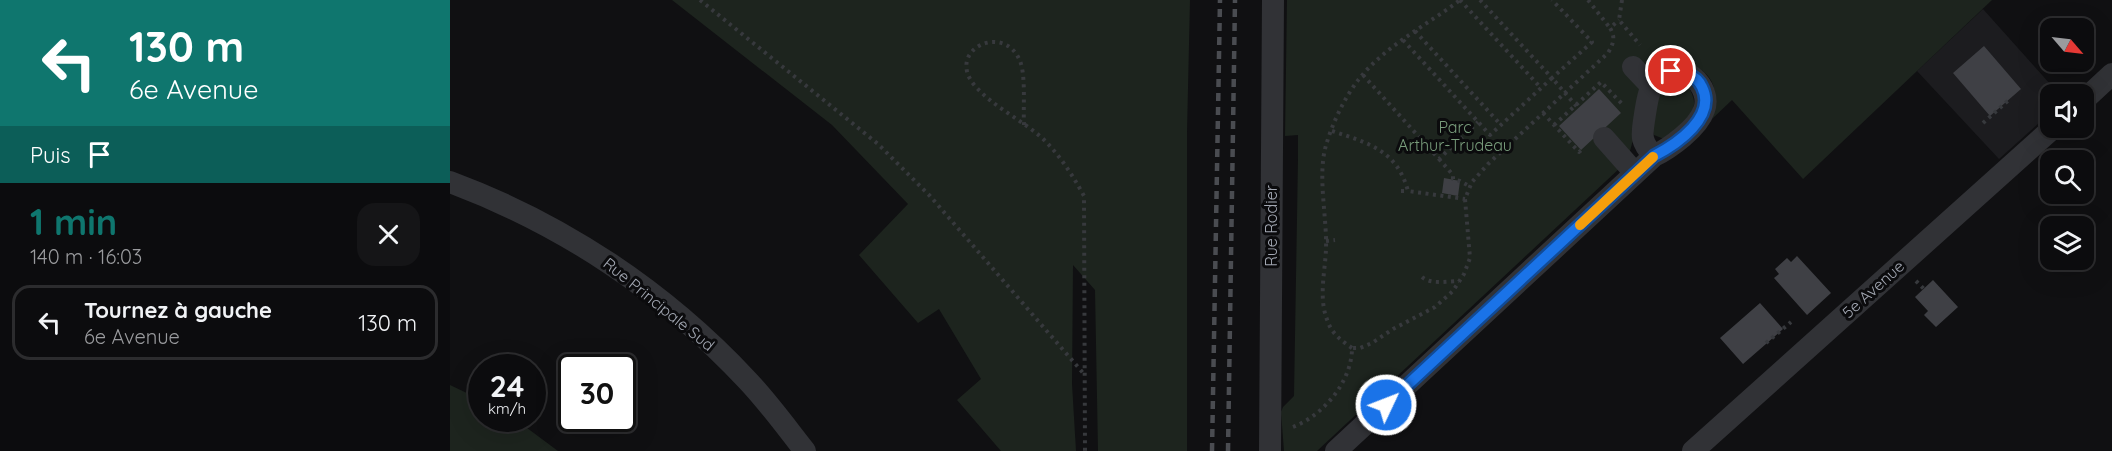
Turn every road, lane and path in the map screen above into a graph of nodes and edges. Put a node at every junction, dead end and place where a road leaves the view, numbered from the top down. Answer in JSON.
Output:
{"nodes":[{"id":1,"x":700,"y":0,"type":"edge"},
{"id":2,"x":1273,"y":0,"type":"edge"},
{"id":3,"x":1460,"y":0,"type":"edge"},
{"id":4,"x":1480,"y":0,"type":"edge"},
{"id":5,"x":1552,"y":0,"type":"edge"},
{"id":6,"x":1588,"y":0,"type":"edge"},
{"id":7,"x":1622,"y":0,"type":"edge"},
{"id":8,"x":1619,"y":20,"type":"junction"},
{"id":9,"x":1610,"y":28,"type":"junction"},
{"id":10,"x":1415,"y":31,"type":"junction"},
{"id":11,"x":1403,"y":40,"type":"junction"},
{"id":12,"x":1638,"y":57,"type":"joint"},
{"id":13,"x":1363,"y":75,"type":"junction"},
{"id":14,"x":2112,"y":75,"type":"edge"},
{"id":15,"x":1552,"y":78,"type":"junction"},
{"id":16,"x":1652,"y":87,"type":"junction"},
{"id":17,"x":1541,"y":88,"type":"junction"},
{"id":18,"x":2094,"y":91,"type":"edge"},
{"id":19,"x":1564,"y":93,"type":"junction"},
{"id":20,"x":2011,"y":98,"type":"dead end"},
{"id":21,"x":1577,"y":107,"type":"junction"},
{"id":22,"x":1543,"y":113,"type":"junction"},
{"id":23,"x":1622,"y":113,"type":"dead end"},
{"id":24,"x":1478,"y":122,"type":"junction"},
{"id":25,"x":1983,"y":123,"type":"dead end"},
{"id":26,"x":1024,"y":125,"type":"junction"},
{"id":27,"x":1501,"y":125,"type":"junction"},
{"id":28,"x":1554,"y":125,"type":"junction"},
{"id":29,"x":1332,"y":131,"type":"junction"},
{"id":30,"x":2042,"y":138,"type":"edge"},
{"id":31,"x":1595,"y":141,"type":"joint"},
{"id":32,"x":1654,"y":156,"type":"junction"},
{"id":33,"x":1439,"y":159,"type":"junction"},
{"id":34,"x":1635,"y":173,"type":"junction"},
{"id":35,"x":450,"y":182,"type":"edge"},
{"id":36,"x":1469,"y":186,"type":"junction"},
{"id":37,"x":1401,"y":191,"type":"dead end"},
{"id":38,"x":1408,"y":191,"type":"junction"},
{"id":39,"x":1465,"y":199,"type":"junction"},
{"id":40,"x":1335,"y":240,"type":"dead end"},
{"id":41,"x":1326,"y":241,"type":"junction"},
{"id":42,"x":1422,"y":277,"type":"dead end"},
{"id":43,"x":1460,"y":281,"type":"junction"},
{"id":44,"x":1791,"y":322,"type":"dead end"},
{"id":45,"x":1766,"y":343,"type":"dead end"},
{"id":46,"x":1352,"y":348,"type":"junction"},
{"id":47,"x":1084,"y":375,"type":"junction"},
{"id":48,"x":1289,"y":428,"type":"dead end"},
{"id":49,"x":805,"y":451,"type":"edge"},
{"id":50,"x":1085,"y":451,"type":"edge"},
{"id":51,"x":1270,"y":451,"type":"edge"},
{"id":52,"x":1336,"y":451,"type":"edge"},
{"id":53,"x":1693,"y":451,"type":"edge"}],
"edges":[{"from":1,"to":47,"type":"path"},
{"from":2,"to":51,"type":"street","name":"Rue Rodier"},
{"from":3,"to":10,"type":"path"},
{"from":3,"to":17,"type":"path"},
{"from":4,"to":15,"type":"path"},
{"from":5,"to":15,"type":"path"},
{"from":6,"to":9,"type":"path"},
{"from":7,"to":8,"type":"path"},
{"from":8,"to":9,"type":"path"},
{"from":8,"to":12,"type":"path"},
{"from":9,"to":19,"type":"path"},
{"from":10,"to":11,"type":"path"},
{"from":10,"to":27,"type":"path"},
{"from":11,"to":13,"type":"path"},
{"from":11,"to":24,"type":"path"},
{"from":12,"to":16,"type":"street"},
{"from":13,"to":29,"type":"path"},
{"from":13,"to":33,"type":"path"},
{"from":14,"to":18,"type":"street"},
{"from":15,"to":17,"type":"path"},
{"from":15,"to":19,"type":"path"},
{"from":16,"to":32,"type":"street"},
{"from":16,"to":32,"type":"street"},
{"from":17,"to":27,"type":"path"},
{"from":19,"to":21,"type":"path"},
{"from":19,"to":22,"type":"path"},
{"from":20,"to":25,"type":"path"},
{"from":21,"to":23,"type":"path"},
{"from":21,"to":28,"type":"path"},
{"from":22,"to":28,"type":"path"},
{"from":22,"to":36,"type":"path"},
{"from":24,"to":27,"type":"path"},
{"from":24,"to":33,"type":"path"},
{"from":26,"to":26,"type":"path"},
{"from":26,"to":47,"type":"path"},
{"from":28,"to":31,"type":"path"},
{"from":29,"to":38,"type":"path"},
{"from":29,"to":41,"type":"path"},
{"from":30,"to":53,"type":"street","name":"5e Avenue"},
{"from":31,"to":34,"type":"street"},
{"from":32,"to":34,"type":"street"},
{"from":33,"to":36,"type":"path"},
{"from":34,"to":52,"type":"street"},
{"from":35,"to":49,"type":"street","name":"Rue Principale Sud"},
{"from":36,"to":39,"type":"path"},
{"from":37,"to":38,"type":"path"},
{"from":38,"to":39,"type":"path"},
{"from":39,"to":43,"type":"path"},
{"from":40,"to":41,"type":"path"},
{"from":41,"to":46,"type":"path"},
{"from":42,"to":43,"type":"path"},
{"from":43,"to":46,"type":"path"},
{"from":44,"to":45,"type":"path"},
{"from":46,"to":48,"type":"path"},
{"from":47,"to":50,"type":"path"}]}
